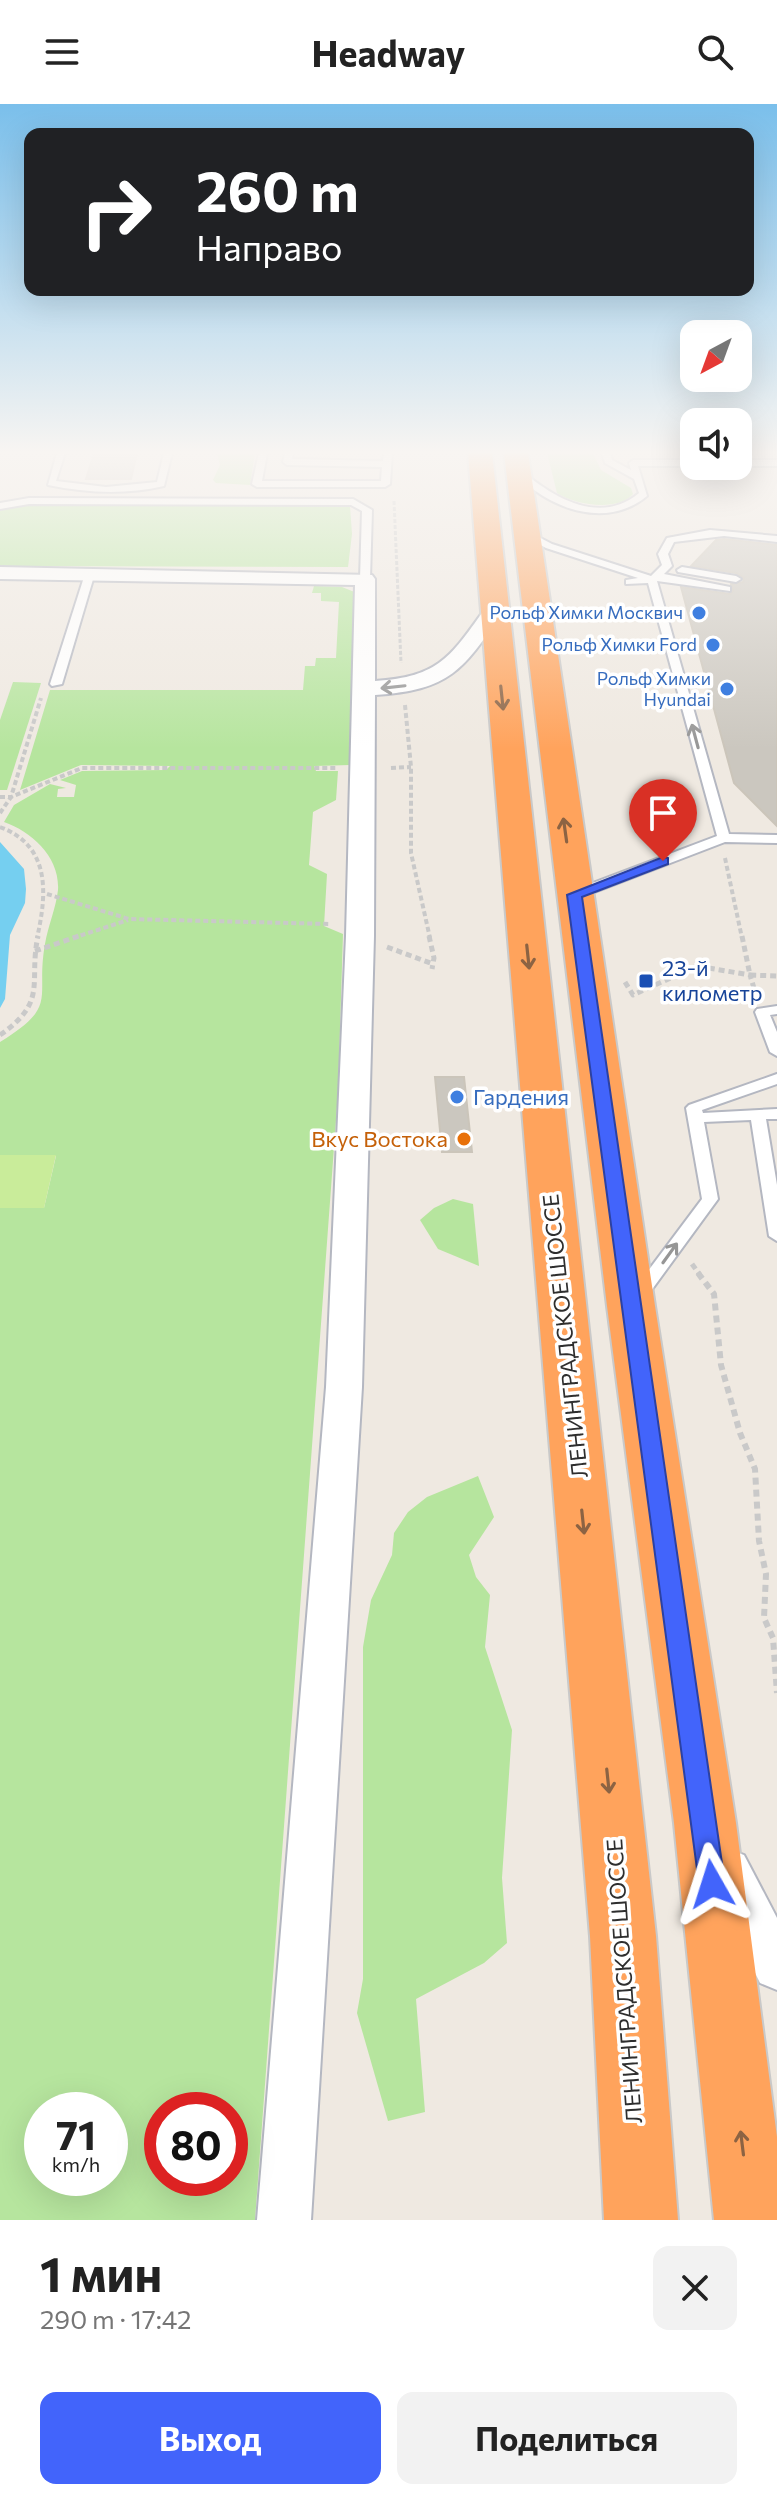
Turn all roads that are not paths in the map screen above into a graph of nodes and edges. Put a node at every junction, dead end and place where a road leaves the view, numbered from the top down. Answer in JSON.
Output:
{"nodes":[{"id":1,"x":366,"y":552,"type":"edge"},
{"id":2,"x":498,"y":552,"type":"edge"},
{"id":3,"x":528,"y":552,"type":"edge"},
{"id":4,"x":568,"y":552,"type":"edge"},
{"id":5,"x":664,"y":552,"type":"edge"},
{"id":6,"x":665,"y":567,"type":"junction"},
{"id":7,"x":0,"y":573,"type":"edge"},
{"id":8,"x":89,"y":576,"type":"junction"},
{"id":9,"x":654,"y":578,"type":"junction"},
{"id":10,"x":365,"y":579,"type":"junction"},
{"id":11,"x":736,"y":579,"type":"dead end"},
{"id":12,"x":630,"y":582,"type":"dead end"},
{"id":13,"x":726,"y":589,"type":"dead end"},
{"id":14,"x":494,"y":610,"type":"junction"},
{"id":15,"x":56,"y":684,"type":"dead end"},
{"id":16,"x":362,"y":689,"type":"junction"},
{"id":17,"x":722,"y":839,"type":"junction"},
{"id":18,"x":777,"y":839,"type":"edge"},
{"id":19,"x":574,"y":895,"type":"junction"},
{"id":20,"x":777,"y":1010,"type":"edge"},
{"id":21,"x":777,"y":1052,"type":"edge"},
{"id":22,"x":777,"y":1079,"type":"edge"},
{"id":23,"x":777,"y":1114,"type":"edge"},
{"id":24,"x":758,"y":1116,"type":"junction"},
{"id":25,"x":695,"y":1118,"type":"junction"},
{"id":26,"x":777,"y":1236,"type":"edge"},
{"id":27,"x":631,"y":1306,"type":"junction"},
{"id":28,"x":705,"y":1823,"type":"junction"},
{"id":29,"x":777,"y":1967,"type":"edge"},
{"id":30,"x":284,"y":2220,"type":"edge"},
{"id":31,"x":641,"y":2220,"type":"edge"},
{"id":32,"x":751,"y":2220,"type":"edge"}],
"edges":[{"from":1,"to":10,"type":"lane"},
{"from":2,"to":14,"type":"highway","name":"ЛЕНИНГРАДСКОЕ ШОССЕ"},
{"from":19,"to":3,"type":"highway","one_way":true},
{"from":4,"to":9,"type":"lane"},
{"from":5,"to":6,"type":"lane"},
{"from":6,"to":9,"type":"lane"},
{"from":6,"to":11,"type":"lane"},
{"from":7,"to":8,"type":"street"},
{"from":8,"to":10,"type":"street"},
{"from":8,"to":15,"type":"lane"},
{"from":9,"to":12,"type":"lane"},
{"from":9,"to":13,"type":"lane"},
{"from":17,"to":9,"type":"lane","one_way":true},
{"from":10,"to":16,"type":"street"},
{"from":14,"to":16,"type":"street","one_way":true},
{"from":14,"to":31,"type":"highway","name":"ЛЕНИНГРАДСКОЕ ШОССЕ","one_way":true},
{"from":16,"to":30,"type":"street"},
{"from":17,"to":18,"type":"lane"},
{"from":17,"to":19,"type":"lane"},
{"from":19,"to":27,"type":"highway"},
{"from":20,"to":21,"type":"lane"},
{"from":22,"to":25,"type":"lane"},
{"from":23,"to":24,"type":"lane"},
{"from":24,"to":25,"type":"lane"},
{"from":24,"to":26,"type":"lane"},
{"from":27,"to":25,"type":"lane","one_way":true},
{"from":27,"to":28,"type":"highway"},
{"from":28,"to":29,"type":"street"},
{"from":32,"to":28,"type":"highway","one_way":true}]}
